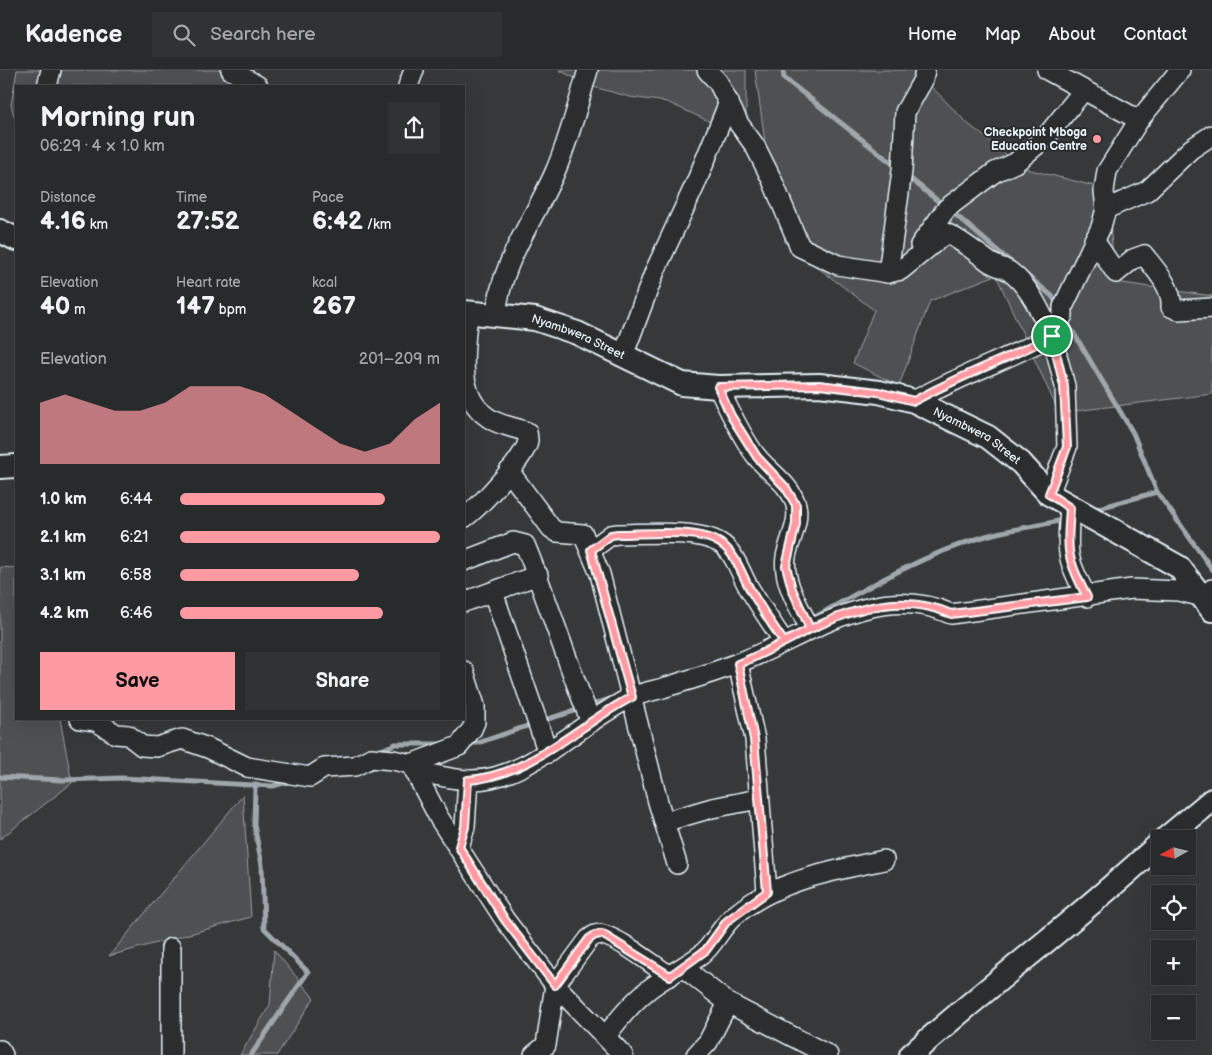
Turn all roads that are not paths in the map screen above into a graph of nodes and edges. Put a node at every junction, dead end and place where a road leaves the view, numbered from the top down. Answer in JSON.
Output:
{"nodes":[{"id":1,"x":51,"y":70,"type":"edge"},
{"id":2,"x":231,"y":70,"type":"edge"},
{"id":3,"x":414,"y":70,"type":"edge"},
{"id":4,"x":588,"y":70,"type":"edge"},
{"id":5,"x":925,"y":70,"type":"edge"},
{"id":6,"x":1048,"y":70,"type":"edge"},
{"id":7,"x":717,"y":74,"type":"edge"},
{"id":8,"x":1171,"y":74,"type":"edge"},
{"id":9,"x":47,"y":85,"type":"edge"},
{"id":10,"x":256,"y":85,"type":"edge"},
{"id":11,"x":408,"y":85,"type":"edge"},
{"id":12,"x":1083,"y":91,"type":"junction"},
{"id":13,"x":729,"y":102,"type":"junction"},
{"id":14,"x":1139,"y":120,"type":"junction"},
{"id":15,"x":1212,"y":135,"type":"edge"},
{"id":16,"x":1106,"y":209,"type":"junction"},
{"id":17,"x":0,"y":232,"type":"edge"},
{"id":18,"x":15,"y":238,"type":"edge"},
{"id":19,"x":1094,"y":240,"type":"junction"},
{"id":20,"x":894,"y":272,"type":"junction"},
{"id":21,"x":1212,"y":308,"type":"edge"},
{"id":22,"x":466,"y":312,"type":"edge"},
{"id":23,"x":496,"y":316,"type":"junction"},
{"id":24,"x":1052,"y":336,"type":"junction"},
{"id":25,"x":465,"y":344,"type":"edge"},
{"id":26,"x":623,"y":356,"type":"junction"},
{"id":27,"x":465,"y":380,"type":"edge"},
{"id":28,"x":718,"y":387,"type":"junction"},
{"id":29,"x":914,"y":401,"type":"junction"},
{"id":30,"x":15,"y":466,"type":"edge"},
{"id":31,"x":0,"y":467,"type":"edge"},
{"id":32,"x":509,"y":471,"type":"junction"},
{"id":33,"x":1049,"y":494,"type":"junction"},
{"id":34,"x":1070,"y":508,"type":"junction"},
{"id":35,"x":465,"y":517,"type":"edge"},
{"id":36,"x":591,"y":550,"type":"junction"},
{"id":37,"x":465,"y":562,"type":"edge"},
{"id":38,"x":538,"y":575,"type":"junction"},
{"id":39,"x":493,"y":592,"type":"junction"},
{"id":40,"x":1087,"y":597,"type":"junction"},
{"id":41,"x":1209,"y":598,"type":"edge"},
{"id":42,"x":465,"y":602,"type":"edge"},
{"id":43,"x":810,"y":629,"type":"junction"},
{"id":44,"x":784,"y":642,"type":"junction"},
{"id":45,"x":738,"y":664,"type":"junction"},
{"id":46,"x":465,"y":674,"type":"edge"},
{"id":47,"x":632,"y":697,"type":"junction"},
{"id":48,"x":85,"y":720,"type":"edge"},
{"id":49,"x":591,"y":722,"type":"junction"},
{"id":50,"x":548,"y":753,"type":"junction"},
{"id":51,"x":413,"y":768,"type":"junction"},
{"id":52,"x":468,"y":780,"type":"junction"},
{"id":53,"x":759,"y":799,"type":"junction"},
{"id":54,"x":1212,"y":800,"type":"edge"},
{"id":55,"x":664,"y":822,"type":"junction"},
{"id":56,"x":1176,"y":830,"type":"edge"},
{"id":57,"x":459,"y":847,"type":"junction"},
{"id":58,"x":1151,"y":852,"type":"edge"},
{"id":59,"x":884,"y":860,"type":"dead end"},
{"id":60,"x":677,"y":864,"type":"dead end"},
{"id":61,"x":767,"y":892,"type":"junction"},
{"id":62,"x":171,"y":948,"type":"dead end"},
{"id":63,"x":677,"y":972,"type":"junction"},
{"id":64,"x":555,"y":985,"type":"junction"},
{"id":65,"x":728,"y":1003,"type":"junction"},
{"id":66,"x":606,"y":1036,"type":"junction"},
{"id":67,"x":0,"y":1050,"type":"edge"},
{"id":68,"x":3,"y":1055,"type":"edge"},
{"id":69,"x":172,"y":1055,"type":"edge"},
{"id":70,"x":534,"y":1055,"type":"edge"},
{"id":71,"x":623,"y":1055,"type":"edge"},
{"id":72,"x":696,"y":1055,"type":"edge"},
{"id":73,"x":828,"y":1055,"type":"edge"},
{"id":74,"x":911,"y":1055,"type":"edge"}],
"edges":[{"from":1,"to":9,"type":"street"},
{"from":2,"to":10,"type":"street"},
{"from":3,"to":11,"type":"street"},
{"from":4,"to":23,"type":"street"},
{"from":5,"to":20,"type":"street"},
{"from":6,"to":12,"type":"street"},
{"from":7,"to":13,"type":"street"},
{"from":8,"to":14,"type":"street"},
{"from":12,"to":14,"type":"street"},
{"from":12,"to":20,"type":"street"},
{"from":13,"to":20,"type":"street"},
{"from":13,"to":26,"type":"street"},
{"from":14,"to":16,"type":"street"},
{"from":15,"to":16,"type":"street"},
{"from":16,"to":19,"type":"street"},
{"from":17,"to":18,"type":"street"},
{"from":19,"to":21,"type":"street"},
{"from":19,"to":24,"type":"street"},
{"from":20,"to":24,"type":"street"},
{"from":22,"to":23,"type":"street","name":"Nyambwera Street"},
{"from":22,"to":25,"type":"street"},
{"from":23,"to":26,"type":"street","name":"Nyambwera Street"},
{"from":24,"to":29,"type":"street"},
{"from":24,"to":33,"type":"street"},
{"from":26,"to":28,"type":"street","name":"Nyambwera Street"},
{"from":27,"to":32,"type":"street"},
{"from":28,"to":29,"type":"street","name":"Nyambwera Street"},
{"from":28,"to":43,"type":"street"},
{"from":29,"to":33,"type":"street","name":"Nyambwera Street"},
{"from":30,"to":31,"type":"street"},
{"from":32,"to":35,"type":"street"},
{"from":32,"to":36,"type":"street"},
{"from":33,"to":34,"type":"street","name":"Nyambwera Street"},
{"from":34,"to":40,"type":"street"},
{"from":34,"to":41,"type":"street","name":"Nyambwera Street"},
{"from":36,"to":44,"type":"street"},
{"from":36,"to":47,"type":"street"},
{"from":37,"to":38,"type":"street"},
{"from":38,"to":39,"type":"street"},
{"from":38,"to":49,"type":"street"},
{"from":39,"to":42,"type":"street"},
{"from":39,"to":50,"type":"street"},
{"from":40,"to":41,"type":"street"},
{"from":40,"to":43,"type":"street"},
{"from":43,"to":44,"type":"street"},
{"from":44,"to":45,"type":"street"},
{"from":45,"to":47,"type":"street"},
{"from":45,"to":53,"type":"street"},
{"from":46,"to":51,"type":"street"},
{"from":47,"to":49,"type":"street"},
{"from":47,"to":55,"type":"street"},
{"from":48,"to":51,"type":"street"},
{"from":49,"to":50,"type":"street"},
{"from":50,"to":52,"type":"street"},
{"from":51,"to":52,"type":"street"},
{"from":51,"to":57,"type":"street"},
{"from":52,"to":57,"type":"street"},
{"from":53,"to":55,"type":"street"},
{"from":53,"to":61,"type":"street"},
{"from":54,"to":56,"type":"street"},
{"from":55,"to":60,"type":"street"},
{"from":57,"to":64,"type":"street"},
{"from":58,"to":74,"type":"street"},
{"from":59,"to":61,"type":"street"},
{"from":61,"to":63,"type":"street"},
{"from":62,"to":69,"type":"street"},
{"from":63,"to":64,"type":"street"},
{"from":63,"to":65,"type":"street"},
{"from":63,"to":66,"type":"street"},
{"from":64,"to":66,"type":"street"},
{"from":64,"to":70,"type":"street"},
{"from":65,"to":72,"type":"street"},
{"from":65,"to":73,"type":"street"},
{"from":66,"to":71,"type":"street"},
{"from":67,"to":68,"type":"street"}]}
